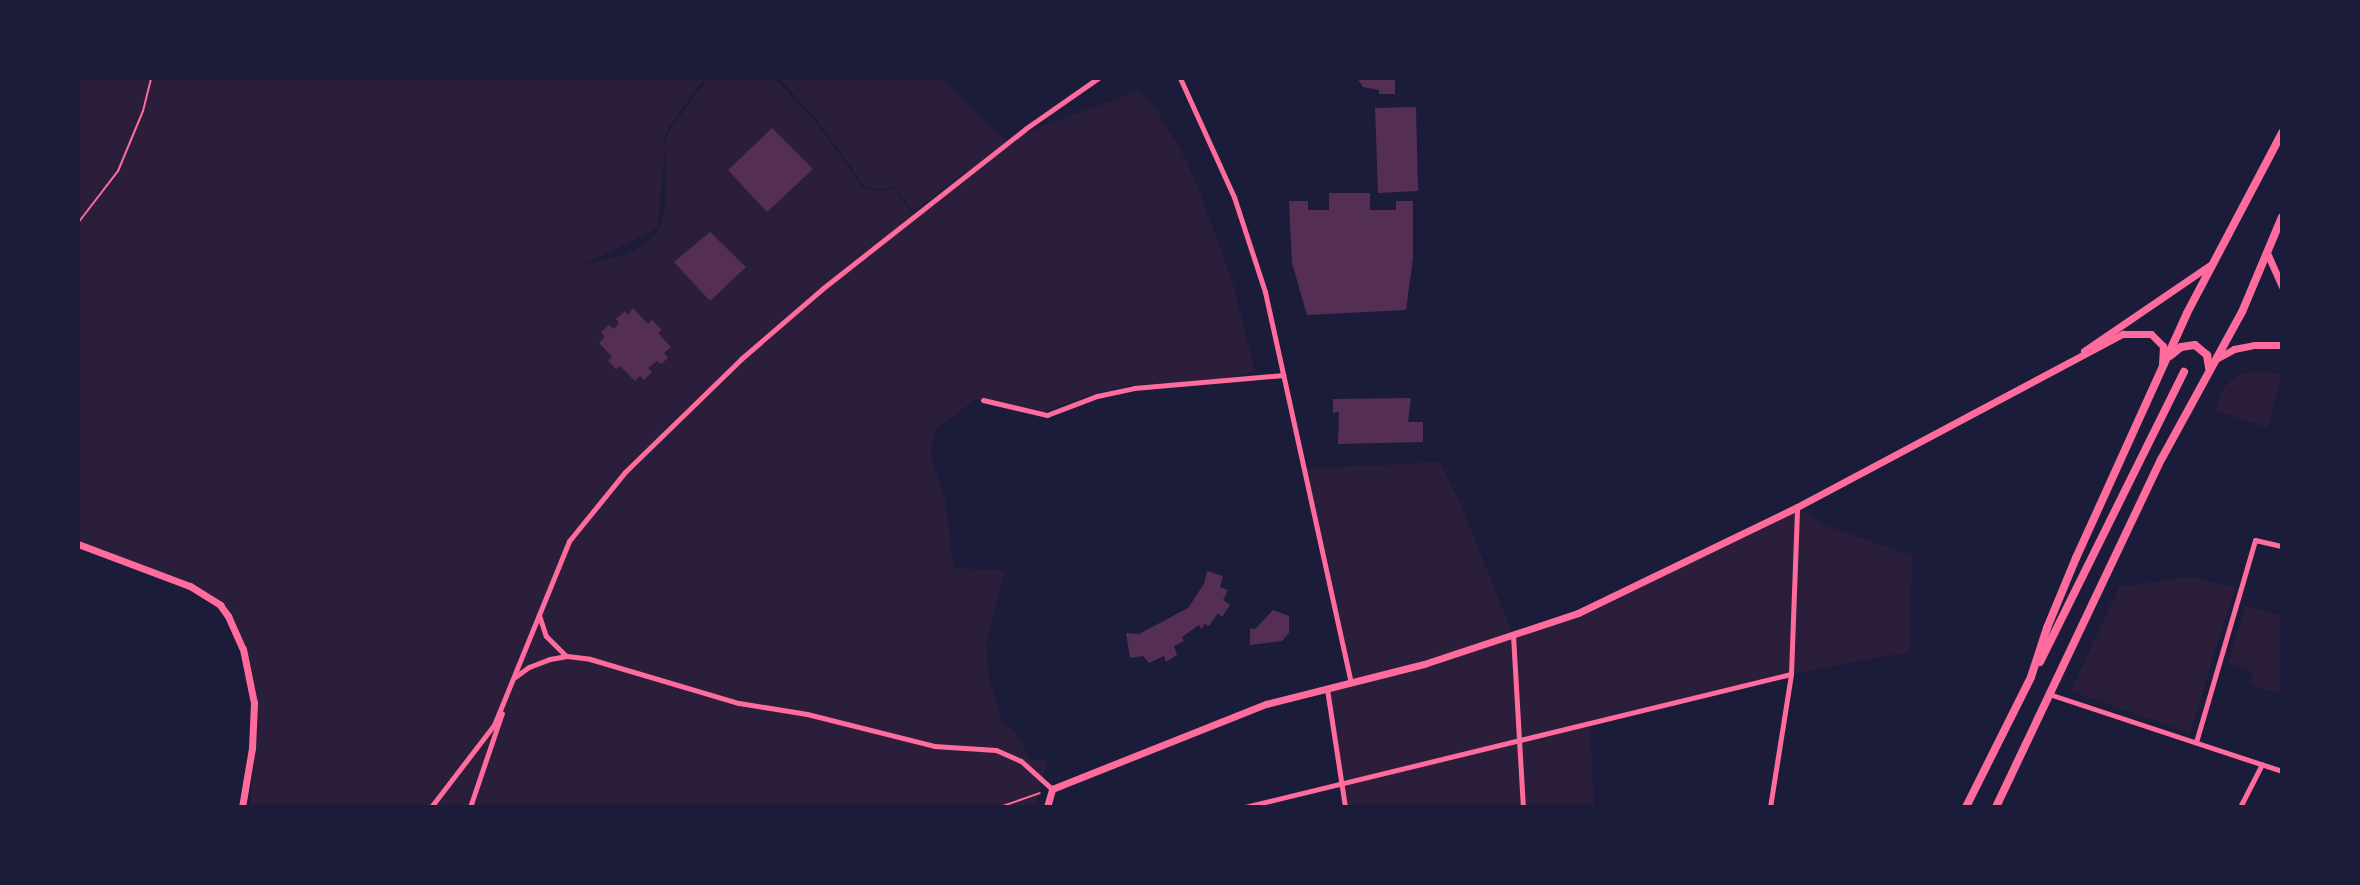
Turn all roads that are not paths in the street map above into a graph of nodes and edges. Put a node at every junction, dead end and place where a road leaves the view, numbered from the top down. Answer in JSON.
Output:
{"nodes":[{"id":1,"x":1098,"y":78,"type":"edge"},
{"id":2,"x":1180,"y":78,"type":"edge"},
{"id":3,"x":2282,"y":133,"type":"edge"},
{"id":4,"x":2282,"y":217,"type":"edge"},
{"id":5,"x":2268,"y":255,"type":"junction"},
{"id":6,"x":2213,"y":262,"type":"junction"},
{"id":7,"x":2282,"y":286,"type":"edge"},
{"id":8,"x":2282,"y":345,"type":"edge"},
{"id":9,"x":2168,"y":358,"type":"junction"},
{"id":10,"x":2216,"y":359,"type":"junction"},
{"id":11,"x":2184,"y":372,"type":"dead end"},
{"id":12,"x":2209,"y":372,"type":"junction"},
{"id":13,"x":2160,"y":373,"type":"junction"},
{"id":14,"x":1283,"y":375,"type":"junction"},
{"id":15,"x":2043,"y":379,"type":"junction"},
{"id":16,"x":983,"y":400,"type":"dead end"},
{"id":17,"x":1797,"y":507,"type":"junction"},
{"id":18,"x":78,"y":544,"type":"edge"},
{"id":19,"x":2282,"y":546,"type":"edge"},
{"id":20,"x":539,"y":614,"type":"junction"},
{"id":21,"x":1513,"y":635,"type":"junction"},
{"id":22,"x":567,"y":656,"type":"junction"},
{"id":23,"x":1791,"y":674,"type":"junction"},
{"id":24,"x":2031,"y":677,"type":"junction"},
{"id":25,"x":514,"y":678,"type":"junction"},
{"id":26,"x":1351,"y":682,"type":"junction"},
{"id":27,"x":1327,"y":688,"type":"junction"},
{"id":28,"x":2052,"y":695,"type":"junction"},
{"id":29,"x":2196,"y":742,"type":"junction"},
{"id":30,"x":1519,"y":743,"type":"junction"},
{"id":31,"x":2262,"y":764,"type":"junction"},
{"id":32,"x":2282,"y":771,"type":"edge"},
{"id":33,"x":1342,"y":782,"type":"junction"},
{"id":34,"x":1052,"y":789,"type":"junction"},
{"id":35,"x":242,"y":807,"type":"edge"},
{"id":36,"x":431,"y":807,"type":"edge"},
{"id":37,"x":470,"y":807,"type":"edge"},
{"id":38,"x":1047,"y":807,"type":"edge"},
{"id":39,"x":1245,"y":807,"type":"edge"},
{"id":40,"x":1345,"y":807,"type":"edge"},
{"id":41,"x":1523,"y":807,"type":"edge"},
{"id":42,"x":1770,"y":807,"type":"edge"},
{"id":43,"x":1966,"y":807,"type":"edge"},
{"id":44,"x":1996,"y":807,"type":"edge"},
{"id":45,"x":2240,"y":807,"type":"edge"}],
"edges":[{"from":1,"to":20,"type":"street"},
{"from":2,"to":14,"type":"street"},
{"from":3,"to":6,"type":"main road"},
{"from":4,"to":5,"type":"main road"},
{"from":5,"to":7,"type":"street"},
{"from":5,"to":10,"type":"main road"},
{"from":6,"to":9,"type":"main road"},
{"from":6,"to":15,"type":"street"},
{"from":8,"to":10,"type":"street"},
{"from":9,"to":12,"type":"main road"},
{"from":9,"to":13,"type":"main road"},
{"from":10,"to":12,"type":"main road"},
{"from":11,"to":24,"type":"main road"},
{"from":12,"to":28,"type":"main road"},
{"from":13,"to":15,"type":"street"},
{"from":13,"to":24,"type":"main road"},
{"from":14,"to":16,"type":"street"},
{"from":14,"to":26,"type":"street"},
{"from":15,"to":17,"type":"street"},
{"from":17,"to":21,"type":"street"},
{"from":17,"to":23,"type":"street"},
{"from":18,"to":35,"type":"street"},
{"from":19,"to":29,"type":"street"},
{"from":20,"to":22,"type":"street"},
{"from":20,"to":25,"type":"street"},
{"from":21,"to":26,"type":"street"},
{"from":21,"to":30,"type":"street"},
{"from":22,"to":25,"type":"street"},
{"from":22,"to":34,"type":"street"},
{"from":23,"to":30,"type":"street"},
{"from":23,"to":42,"type":"street"},
{"from":24,"to":43,"type":"main road"},
{"from":25,"to":36,"type":"street"},
{"from":25,"to":37,"type":"street"},
{"from":26,"to":27,"type":"street"},
{"from":27,"to":33,"type":"street"},
{"from":27,"to":34,"type":"street"},
{"from":28,"to":29,"type":"street"},
{"from":28,"to":44,"type":"main road"},
{"from":29,"to":31,"type":"street"},
{"from":30,"to":33,"type":"street"},
{"from":30,"to":41,"type":"street"},
{"from":31,"to":32,"type":"street"},
{"from":31,"to":45,"type":"street"},
{"from":33,"to":39,"type":"street"},
{"from":33,"to":40,"type":"street"},
{"from":34,"to":38,"type":"street"}]}
